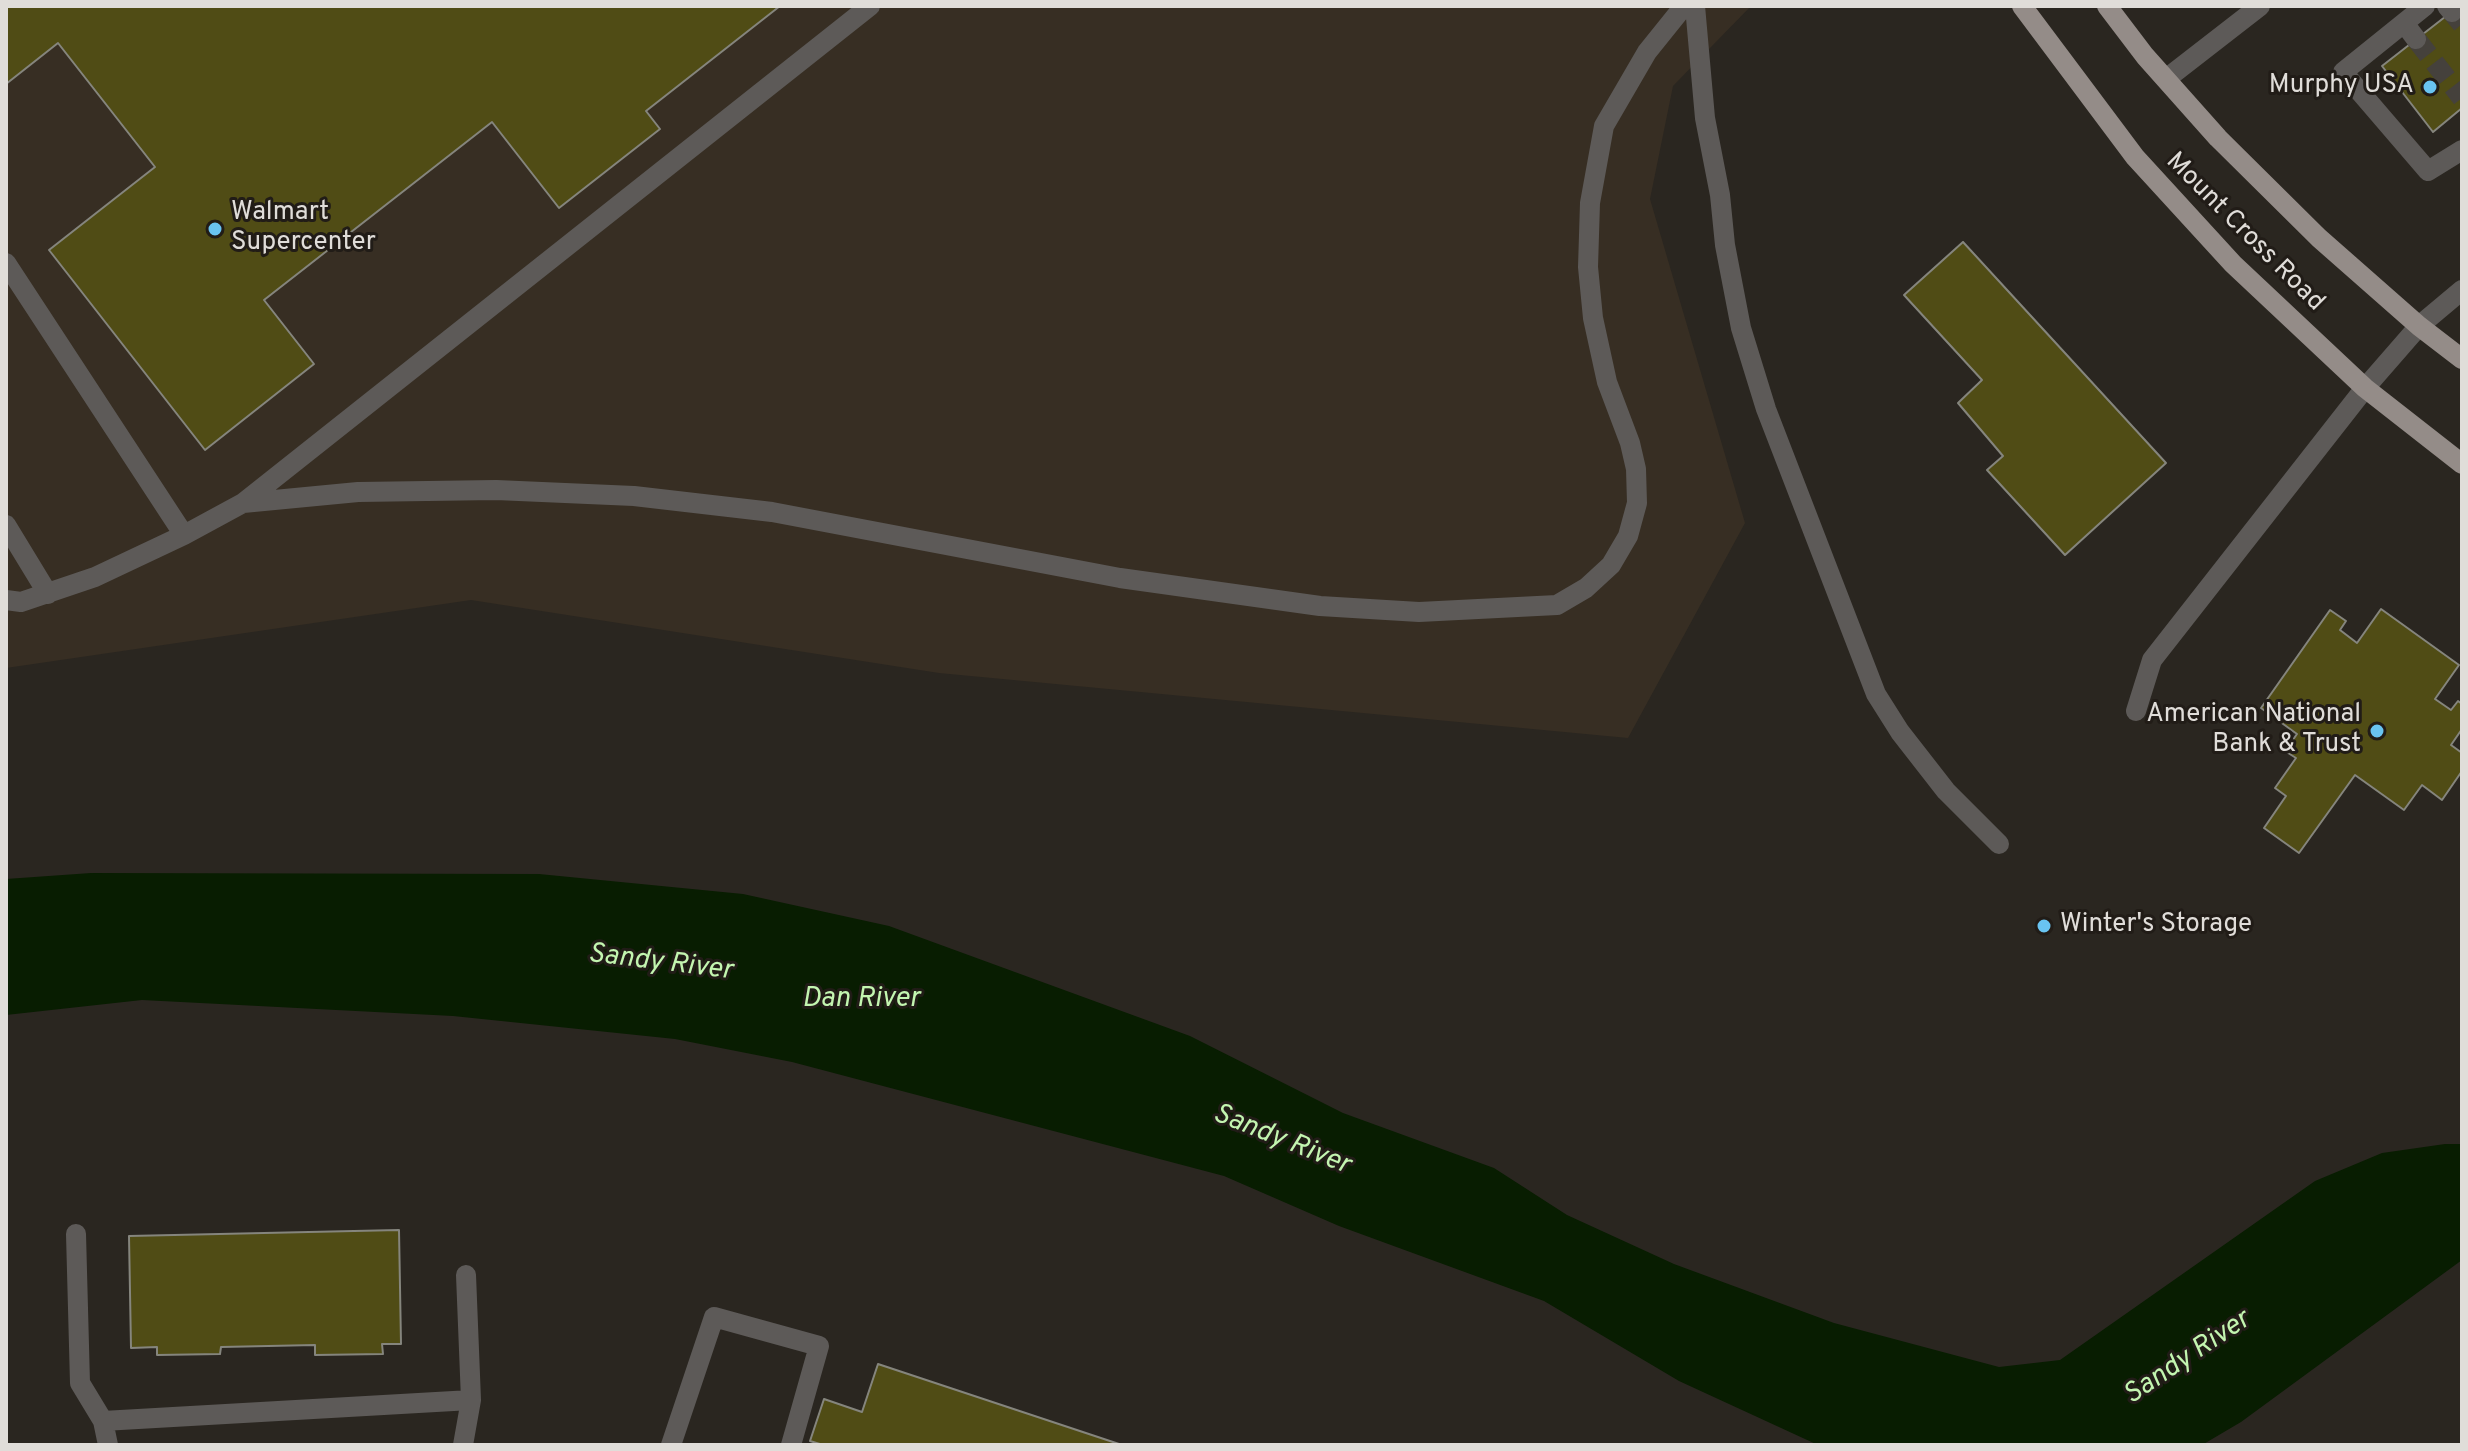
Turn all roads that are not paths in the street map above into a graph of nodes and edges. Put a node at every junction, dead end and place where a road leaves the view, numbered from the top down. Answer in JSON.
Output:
{"nodes":[{"id":1,"x":870,"y":6,"type":"edge"},
{"id":2,"x":1684,"y":6,"type":"edge"},
{"id":3,"x":1695,"y":6,"type":"edge"},
{"id":4,"x":2022,"y":6,"type":"edge"},
{"id":5,"x":2107,"y":6,"type":"edge"},
{"id":6,"x":2260,"y":6,"type":"edge"},
{"id":7,"x":2425,"y":6,"type":"edge"},
{"id":8,"x":2166,"y":79,"type":"junction"},
{"id":9,"x":2462,"y":150,"type":"edge"},
{"id":10,"x":6,"y":263,"type":"edge"},
{"id":11,"x":2462,"y":290,"type":"edge"},
{"id":12,"x":2419,"y":326,"type":"junction"},
{"id":13,"x":2462,"y":359,"type":"edge"},
{"id":14,"x":2365,"y":388,"type":"junction"},
{"id":15,"x":2462,"y":464,"type":"edge"},
{"id":16,"x":243,"y":503,"type":"junction"},
{"id":17,"x":6,"y":525,"type":"edge"},
{"id":18,"x":184,"y":535,"type":"junction"},
{"id":19,"x":48,"y":594,"type":"junction"},
{"id":20,"x":6,"y":600,"type":"edge"},
{"id":21,"x":2136,"y":711,"type":"dead end"},
{"id":22,"x":1999,"y":844,"type":"dead end"},
{"id":23,"x":76,"y":1234,"type":"dead end"},
{"id":24,"x":466,"y":1275,"type":"dead end"},
{"id":25,"x":471,"y":1400,"type":"junction"},
{"id":26,"x":103,"y":1421,"type":"junction"},
{"id":27,"x":108,"y":1445,"type":"edge"},
{"id":28,"x":463,"y":1445,"type":"edge"},
{"id":29,"x":671,"y":1445,"type":"edge"},
{"id":30,"x":791,"y":1445,"type":"edge"}],
"edges":[{"from":1,"to":16,"type":"street"},
{"from":2,"to":16,"type":"street"},
{"from":3,"to":22,"type":"street"},
{"from":4,"to":14,"type":"main road","name":"Mount Cross Road"},
{"from":5,"to":8,"type":"main road","name":"Mount Cross Road"},
{"from":6,"to":8,"type":"street"},
{"from":7,"to":9,"type":"street"},
{"from":8,"to":12,"type":"main road","name":"Mount Cross Road"},
{"from":10,"to":18,"type":"street"},
{"from":11,"to":12,"type":"street"},
{"from":12,"to":13,"type":"main road","name":"Mount Cross Road"},
{"from":12,"to":14,"type":"street"},
{"from":14,"to":15,"type":"main road","name":"Mount Cross Road"},
{"from":14,"to":21,"type":"street"},
{"from":16,"to":18,"type":"street"},
{"from":17,"to":19,"type":"street"},
{"from":18,"to":19,"type":"street"},
{"from":19,"to":20,"type":"street"},
{"from":23,"to":26,"type":"street"},
{"from":24,"to":25,"type":"street"},
{"from":25,"to":26,"type":"street"},
{"from":25,"to":28,"type":"street"},
{"from":26,"to":27,"type":"street"},
{"from":29,"to":30,"type":"street"}]}
